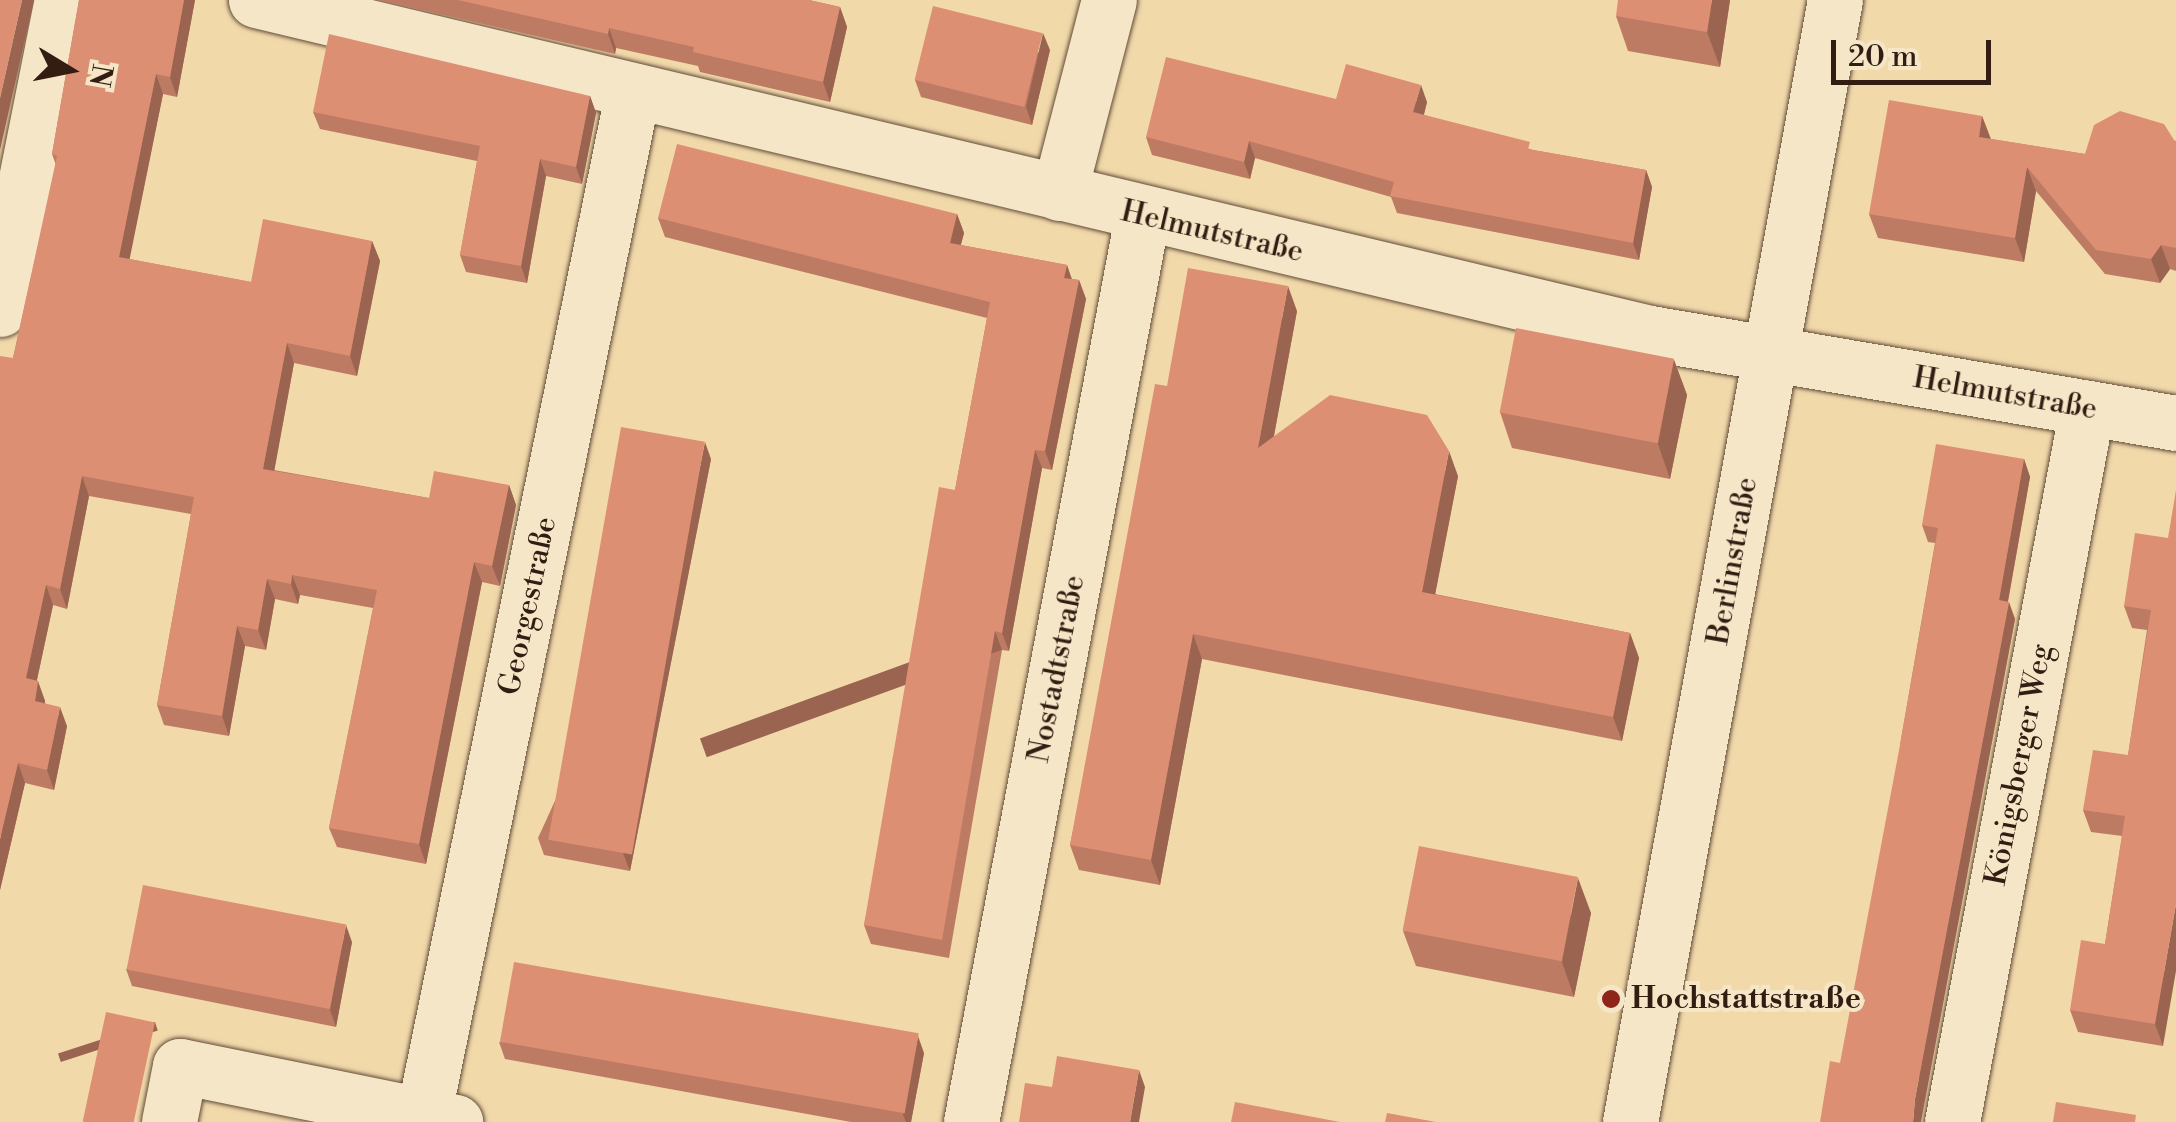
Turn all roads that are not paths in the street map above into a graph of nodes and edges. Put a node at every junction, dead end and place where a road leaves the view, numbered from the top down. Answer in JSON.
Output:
{"nodes":[{"id":1,"x":62,"y":0,"type":"edge"},
{"id":2,"x":256,"y":0,"type":"edge"},
{"id":3,"x":1109,"y":0,"type":"edge"},
{"id":4,"x":1835,"y":0,"type":"edge"},
{"id":5,"x":634,"y":90,"type":"junction"},
{"id":6,"x":1059,"y":194,"type":"junction"},
{"id":7,"x":1142,"y":217,"type":"junction"},
{"id":8,"x":0,"y":309,"type":"edge"},
{"id":9,"x":1771,"y":354,"type":"junction"},
{"id":10,"x":2086,"y":408,"type":"junction"},
{"id":11,"x":2176,"y":423,"type":"edge"},
{"id":12,"x":433,"y":1120,"type":"edge"},
{"id":13,"x":169,"y":1122,"type":"edge"},
{"id":14,"x":971,"y":1122,"type":"edge"},
{"id":15,"x":1630,"y":1122,"type":"edge"},
{"id":16,"x":1952,"y":1122,"type":"edge"}],
"edges":[{"from":1,"to":8,"type":"street"},
{"from":2,"to":5,"type":"street","name":"Helmutstraße"},
{"from":3,"to":6,"type":"street"},
{"from":4,"to":9,"type":"street","name":"Berlinstraße"},
{"from":5,"to":6,"type":"street","name":"Helmutstraße"},
{"from":5,"to":12,"type":"street","name":"Georgestraße"},
{"from":6,"to":7,"type":"street","name":"Helmutstraße"},
{"from":7,"to":9,"type":"street","name":"Helmutstraße"},
{"from":7,"to":14,"type":"street","name":"Nostadtstraße"},
{"from":9,"to":10,"type":"street","name":"Helmutstraße"},
{"from":9,"to":15,"type":"street","name":"Berlinstraße"},
{"from":10,"to":11,"type":"street","name":"Helmutstraße"},
{"from":10,"to":16,"type":"street","name":"Königsberger Weg"},
{"from":12,"to":13,"type":"street"}]}
